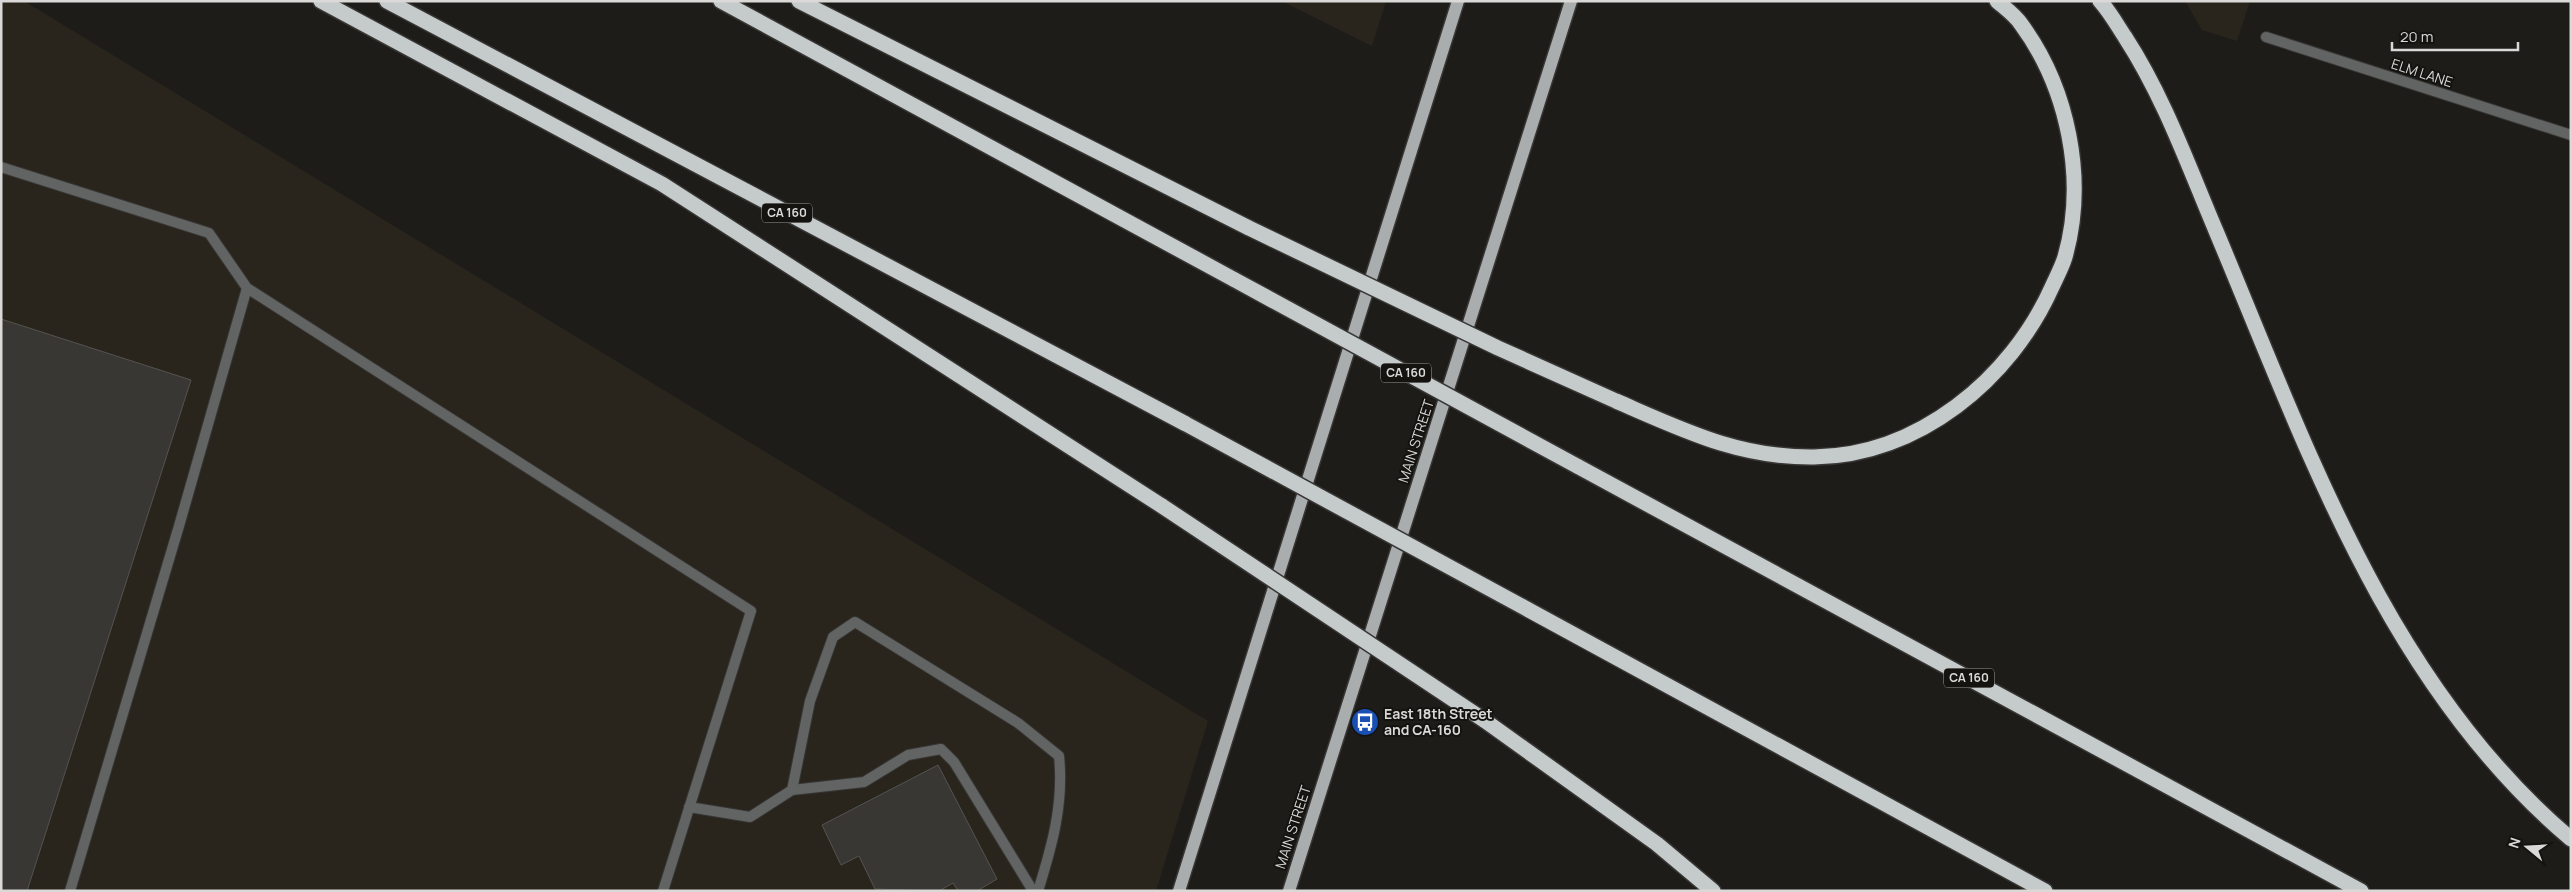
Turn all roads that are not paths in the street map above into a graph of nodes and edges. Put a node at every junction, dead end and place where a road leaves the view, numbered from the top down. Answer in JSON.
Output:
{"nodes":[{"id":1,"x":321,"y":1,"type":"edge"},
{"id":2,"x":387,"y":1,"type":"edge"},
{"id":3,"x":721,"y":1,"type":"edge"},
{"id":4,"x":799,"y":1,"type":"edge"},
{"id":5,"x":1458,"y":1,"type":"edge"},
{"id":6,"x":1571,"y":1,"type":"edge"},
{"id":7,"x":1997,"y":1,"type":"edge"},
{"id":8,"x":2100,"y":1,"type":"edge"},
{"id":9,"x":2266,"y":37,"type":"dead end"},
{"id":10,"x":2571,"y":135,"type":"edge"},
{"id":11,"x":1,"y":167,"type":"edge"},
{"id":12,"x":247,"y":288,"type":"junction"},
{"id":13,"x":792,"y":790,"type":"junction"},
{"id":14,"x":690,"y":807,"type":"junction"},
{"id":15,"x":2571,"y":839,"type":"edge"},
{"id":16,"x":70,"y":891,"type":"edge"},
{"id":17,"x":663,"y":891,"type":"edge"},
{"id":18,"x":1033,"y":891,"type":"edge"},
{"id":19,"x":1038,"y":891,"type":"edge"},
{"id":20,"x":1179,"y":891,"type":"edge"},
{"id":21,"x":1289,"y":891,"type":"edge"},
{"id":22,"x":1713,"y":891,"type":"edge"},
{"id":23,"x":2045,"y":891,"type":"edge"},
{"id":24,"x":2361,"y":891,"type":"edge"}],
"edges":[{"from":1,"to":22,"type":"highway","bridge":true},
{"from":2,"to":23,"type":"highway","number":"CA 160","bridge":true},
{"from":3,"to":24,"type":"highway","number":"CA 160","bridge":true},
{"from":4,"to":7,"type":"highway","bridge":true},
{"from":5,"to":20,"type":"main road"},
{"from":6,"to":21,"type":"main road","name":"MAIN STREET"},
{"from":8,"to":15,"type":"highway"},
{"from":9,"to":10,"type":"street","name":"ELM LANE"},
{"from":11,"to":12,"type":"street"},
{"from":12,"to":14,"type":"street"},
{"from":12,"to":16,"type":"street"},
{"from":13,"to":14,"type":"street"},
{"from":13,"to":18,"type":"street"},
{"from":13,"to":19,"type":"street"},
{"from":14,"to":17,"type":"street"}]}
